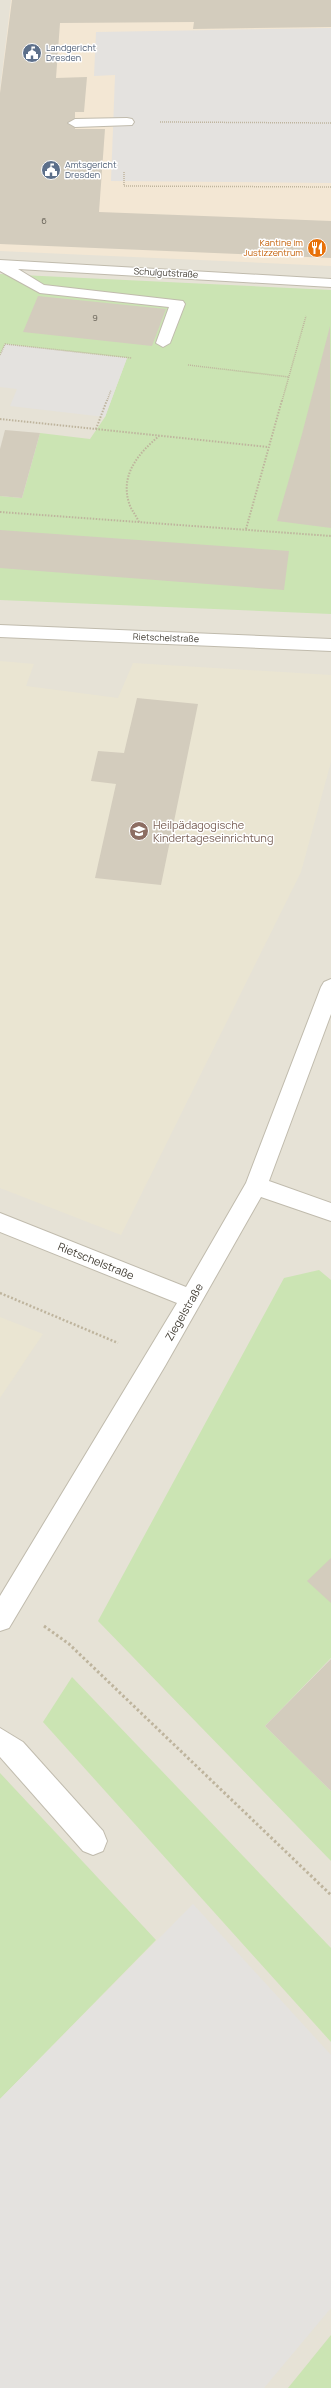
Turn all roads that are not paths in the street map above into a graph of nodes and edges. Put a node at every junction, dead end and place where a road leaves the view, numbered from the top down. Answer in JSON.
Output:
{"nodes":[{"id":1,"x":127,"y":122,"type":"road end"},
{"id":2,"x":75,"y":123,"type":"dead end"},
{"id":3,"x":0,"y":264,"type":"edge"},
{"id":4,"x":331,"y":283,"type":"edge"},
{"id":5,"x":163,"y":343,"type":"dead end"},
{"id":6,"x":0,"y":631,"type":"edge"},
{"id":7,"x":331,"y":645,"type":"edge"},
{"id":8,"x":331,"y":987,"type":"edge"},
{"id":9,"x":256,"y":1186,"type":"junction"},
{"id":10,"x":331,"y":1212,"type":"edge"},
{"id":11,"x":0,"y":1222,"type":"edge"},
{"id":12,"x":192,"y":1299,"type":"junction"},
{"id":13,"x":5,"y":1611,"type":"edge"},
{"id":14,"x":0,"y":1741,"type":"edge"},
{"id":15,"x":93,"y":1841,"type":"dead end"}],
"edges":[{"from":1,"to":2,"type":"street"},
{"from":3,"to":4,"type":"street","name":"Schulgutstraße"},
{"from":3,"to":5,"type":"street"},
{"from":6,"to":7,"type":"street","name":"Rietschelstraße"},
{"from":8,"to":9,"type":"street","name":"Ziegelstraße"},
{"from":9,"to":10,"type":"street"},
{"from":9,"to":12,"type":"street","name":"Ziegelstraße"},
{"from":11,"to":12,"type":"street","name":"Rietschelstraße"},
{"from":12,"to":13,"type":"street","name":"Ziegelstraße"},
{"from":14,"to":15,"type":"street"}]}
